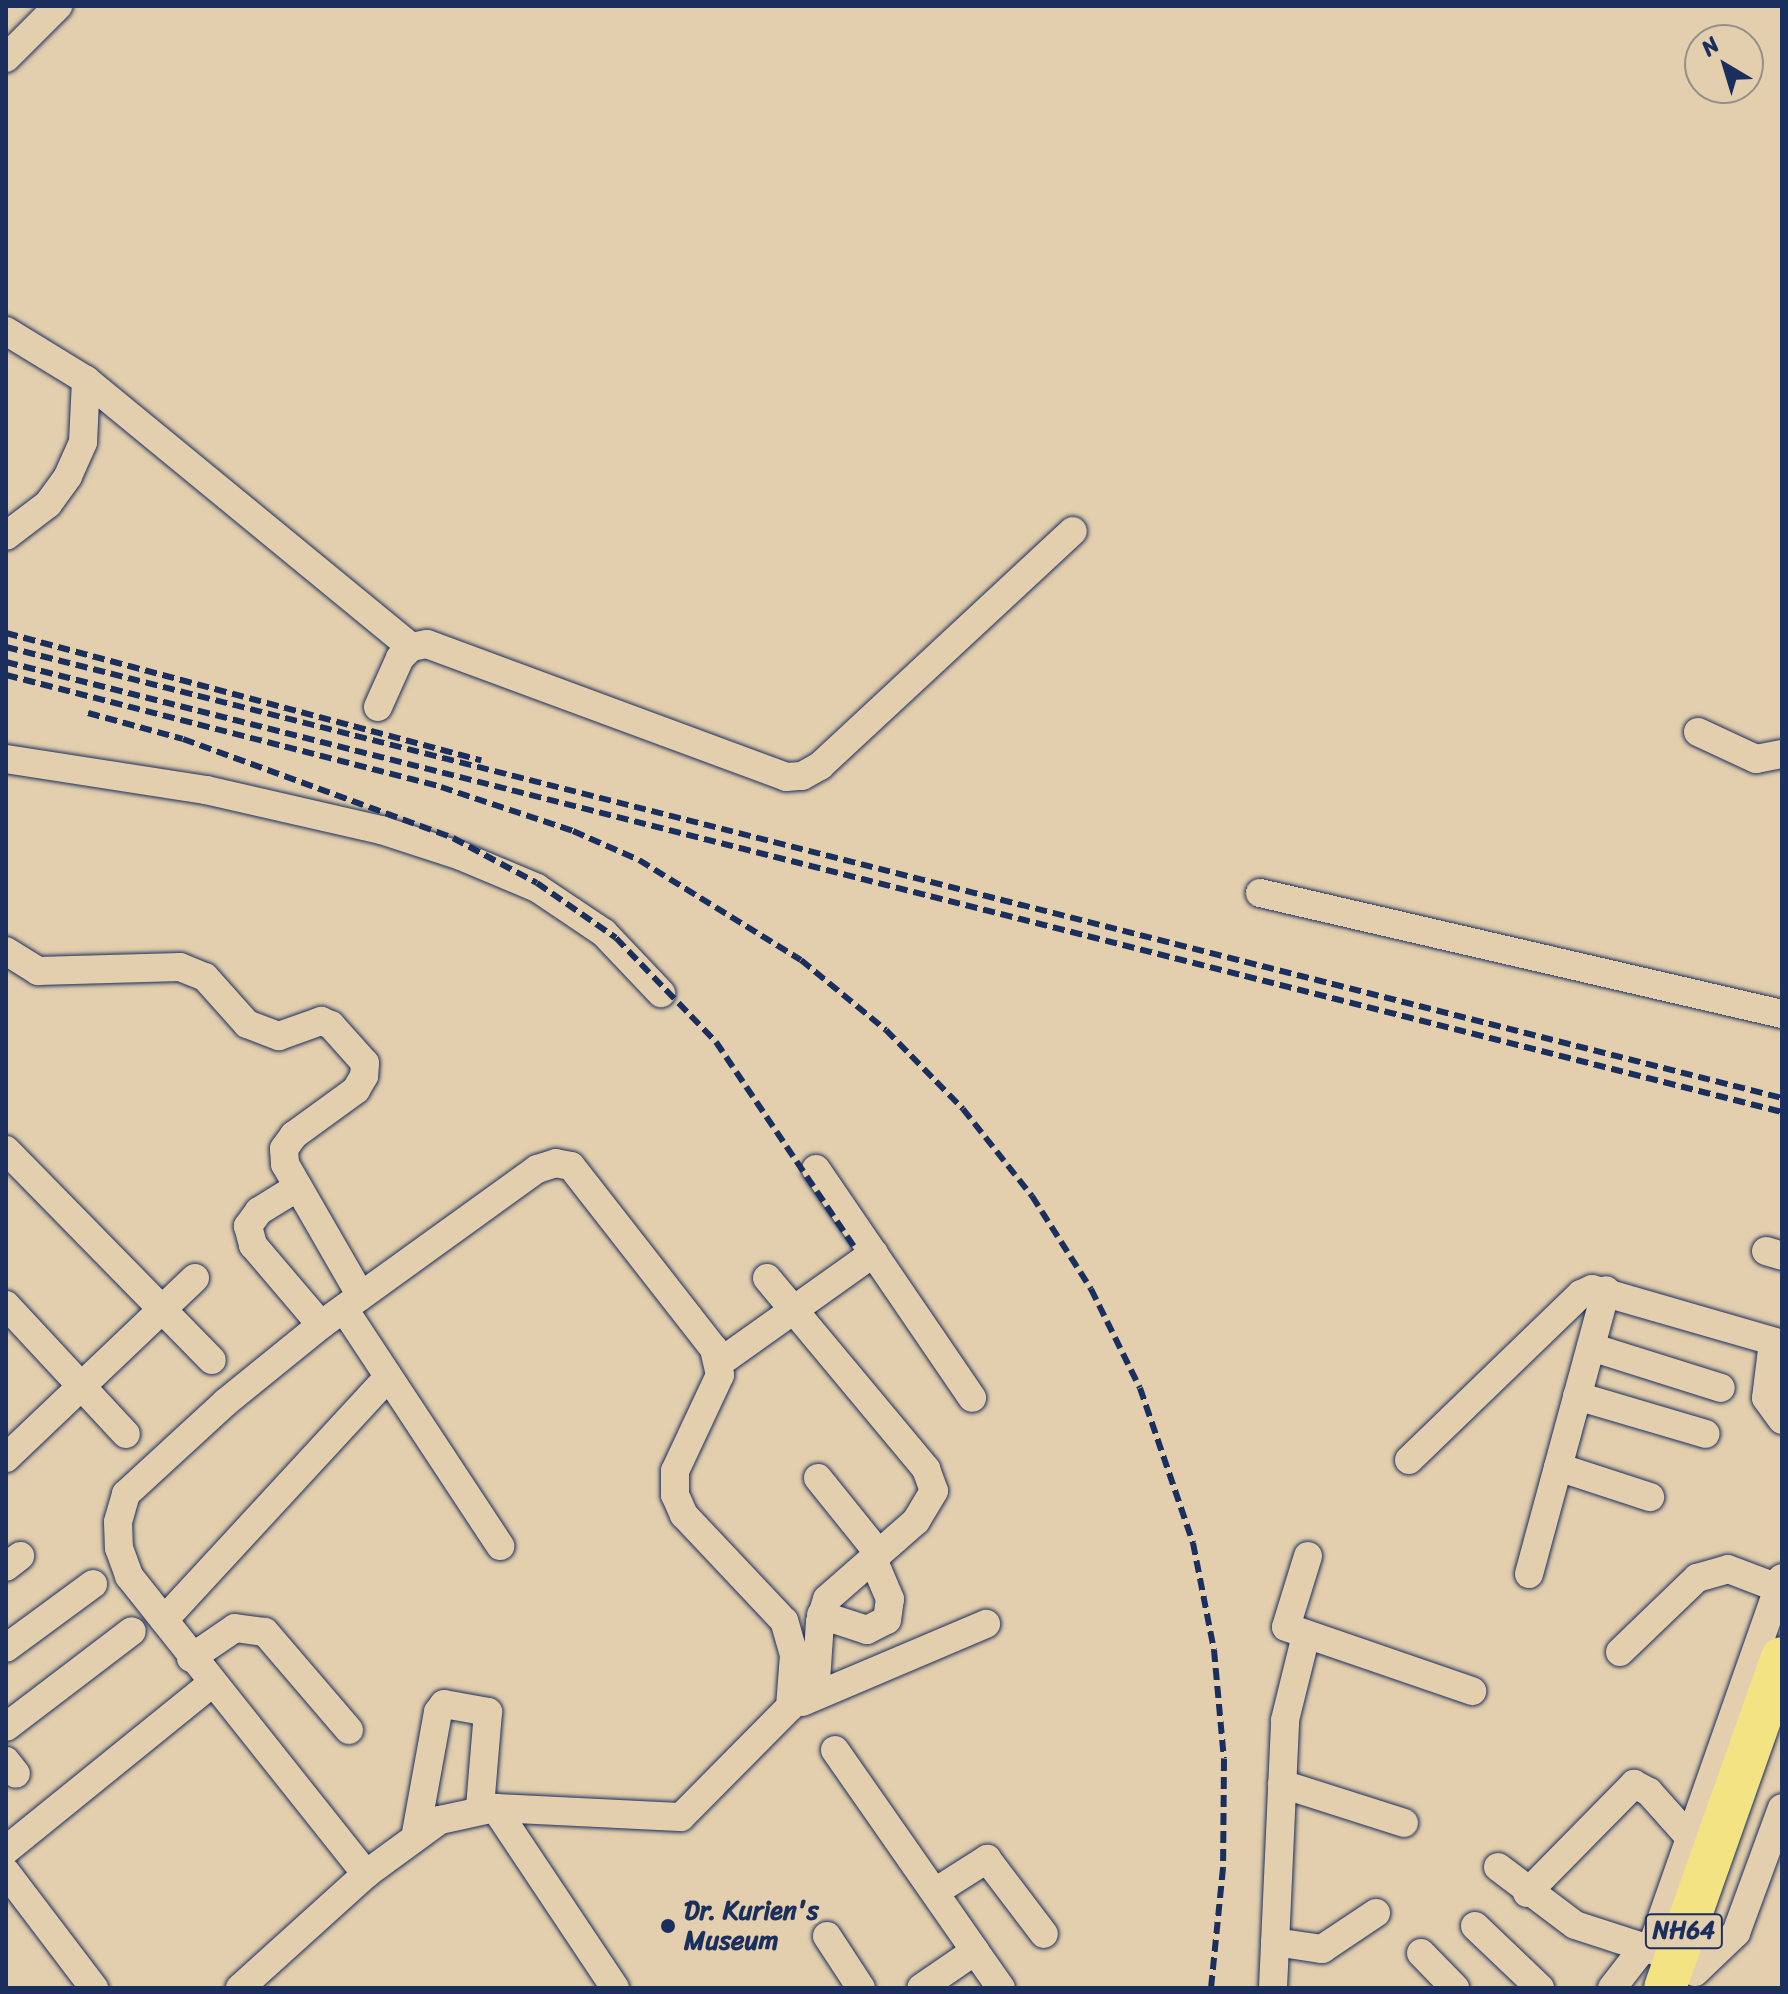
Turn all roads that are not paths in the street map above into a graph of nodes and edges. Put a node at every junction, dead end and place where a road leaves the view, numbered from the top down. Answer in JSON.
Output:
{"nodes":[{"id":1,"x":46,"y":10,"type":"edge"},
{"id":2,"x":6,"y":58,"type":"edge"},
{"id":3,"x":6,"y":331,"type":"edge"},
{"id":4,"x":86,"y":380,"type":"junction"},
{"id":5,"x":1073,"y":531,"type":"dead end"},
{"id":6,"x":6,"y":536,"type":"edge"},
{"id":7,"x":411,"y":647,"type":"junction"},
{"id":8,"x":378,"y":707,"type":"dead end"},
{"id":9,"x":1698,"y":732,"type":"dead end"},
{"id":10,"x":1782,"y":754,"type":"edge"},
{"id":11,"x":6,"y":759,"type":"edge"},
{"id":12,"x":1260,"y":893,"type":"dead end"},
{"id":13,"x":6,"y":951,"type":"edge"},
{"id":14,"x":661,"y":993,"type":"dead end"},
{"id":15,"x":1782,"y":1014,"type":"edge"},
{"id":16,"x":6,"y":1150,"type":"edge"},
{"id":17,"x":816,"y":1169,"type":"dead end"},
{"id":18,"x":298,"y":1187,"type":"junction"},
{"id":19,"x":874,"y":1253,"type":"junction"},
{"id":20,"x":195,"y":1278,"type":"dead end"},
{"id":21,"x":767,"y":1278,"type":"dead end"},
{"id":22,"x":1606,"y":1290,"type":"junction"},
{"id":23,"x":353,"y":1302,"type":"junction"},
{"id":24,"x":6,"y":1305,"type":"edge"},
{"id":25,"x":791,"y":1310,"type":"junction"},
{"id":26,"x":161,"y":1311,"type":"junction"},
{"id":27,"x":321,"y":1325,"type":"junction"},
{"id":28,"x":1778,"y":1343,"type":"edge"},
{"id":29,"x":1591,"y":1347,"type":"junction"},
{"id":30,"x":212,"y":1360,"type":"dead end"},
{"id":31,"x":719,"y":1363,"type":"junction"},
{"id":32,"x":388,"y":1377,"type":"junction"},
{"id":33,"x":83,"y":1385,"type":"junction"},
{"id":34,"x":1721,"y":1388,"type":"dead end"},
{"id":35,"x":1577,"y":1396,"type":"junction"},
{"id":36,"x":972,"y":1398,"type":"dead end"},
{"id":37,"x":1782,"y":1420,"type":"edge"},
{"id":38,"x":126,"y":1434,"type":"dead end"},
{"id":39,"x":1706,"y":1434,"type":"dead end"},
{"id":40,"x":6,"y":1458,"type":"edge"},
{"id":41,"x":1409,"y":1460,"type":"dead end"},
{"id":42,"x":1558,"y":1467,"type":"junction"},
{"id":43,"x":818,"y":1478,"type":"dead end"},
{"id":44,"x":1650,"y":1497,"type":"dead end"},
{"id":45,"x":500,"y":1546,"type":"dead end"},
{"id":46,"x":876,"y":1556,"type":"junction"},
{"id":47,"x":1308,"y":1556,"type":"dead end"},
{"id":48,"x":1529,"y":1574,"type":"dead end"},
{"id":49,"x":1780,"y":1583,"type":"edge"},
{"id":50,"x":93,"y":1584,"type":"dead end"},
{"id":51,"x":821,"y":1615,"type":"junction"},
{"id":52,"x":164,"y":1620,"type":"junction"},
{"id":53,"x":986,"y":1624,"type":"dead end"},
{"id":54,"x":132,"y":1631,"type":"dead end"},
{"id":55,"x":1306,"y":1635,"type":"junction"},
{"id":56,"x":6,"y":1648,"type":"edge"},
{"id":57,"x":1620,"y":1652,"type":"dead end"},
{"id":58,"x":1782,"y":1658,"type":"edge"},
{"id":59,"x":201,"y":1672,"type":"junction"},
{"id":60,"x":1472,"y":1691,"type":"dead end"},
{"id":61,"x":802,"y":1702,"type":"junction"},
{"id":62,"x":6,"y":1727,"type":"edge"},
{"id":63,"x":1782,"y":1728,"type":"edge"},
{"id":64,"x":349,"y":1730,"type":"dead end"},
{"id":65,"x":835,"y":1750,"type":"dead end"},
{"id":66,"x":1282,"y":1784,"type":"junction"},
{"id":67,"x":488,"y":1808,"type":"junction"},
{"id":68,"x":1782,"y":1808,"type":"edge"},
{"id":69,"x":1404,"y":1823,"type":"dead end"},
{"id":70,"x":6,"y":1829,"type":"edge"},
{"id":71,"x":416,"y":1833,"type":"junction"},
{"id":72,"x":6,"y":1850,"type":"edge"},
{"id":73,"x":1707,"y":1865,"type":"junction"},
{"id":74,"x":1498,"y":1867,"type":"dead end"},
{"id":75,"x":6,"y":1872,"type":"edge"},
{"id":76,"x":366,"y":1874,"type":"junction"},
{"id":77,"x":935,"y":1892,"type":"junction"},
{"id":78,"x":1527,"y":1893,"type":"junction"},
{"id":79,"x":1376,"y":1913,"type":"dead end"},
{"id":80,"x":1475,"y":1926,"type":"dead end"},
{"id":81,"x":1044,"y":1934,"type":"dead end"},
{"id":82,"x":827,"y":1936,"type":"dead end"},
{"id":83,"x":1275,"y":1942,"type":"junction"},
{"id":84,"x":975,"y":1951,"type":"junction"},
{"id":85,"x":1421,"y":1953,"type":"dead end"},
{"id":86,"x":1674,"y":1967,"type":"edge"},
{"id":87,"x":94,"y":1988,"type":"edge"},
{"id":88,"x":240,"y":1988,"type":"edge"},
{"id":89,"x":615,"y":1988,"type":"edge"},
{"id":90,"x":861,"y":1988,"type":"edge"},
{"id":91,"x":921,"y":1988,"type":"edge"},
{"id":92,"x":1001,"y":1988,"type":"edge"},
{"id":93,"x":1273,"y":1988,"type":"edge"},
{"id":94,"x":1455,"y":1988,"type":"edge"},
{"id":95,"x":1540,"y":1988,"type":"edge"},
{"id":96,"x":1612,"y":1988,"type":"edge"}],
"edges":[{"from":1,"to":2,"type":"street"},
{"from":3,"to":4,"type":"street"},
{"from":4,"to":6,"type":"street"},
{"from":4,"to":7,"type":"street"},
{"from":5,"to":7,"type":"street"},
{"from":7,"to":8,"type":"street"},
{"from":9,"to":10,"type":"street"},
{"from":11,"to":14,"type":"street"},
{"from":12,"to":15,"type":"street"},
{"from":13,"to":18,"type":"street"},
{"from":16,"to":26,"type":"street"},
{"from":17,"to":19,"type":"street"},
{"from":18,"to":23,"type":"street"},
{"from":18,"to":27,"type":"street"},
{"from":19,"to":25,"type":"street"},
{"from":19,"to":36,"type":"street"},
{"from":20,"to":26,"type":"street"},
{"from":21,"to":25,"type":"street"},
{"from":22,"to":28,"type":"street"},
{"from":22,"to":29,"type":"street"},
{"from":22,"to":41,"type":"street"},
{"from":23,"to":27,"type":"street"},
{"from":23,"to":31,"type":"street"},
{"from":23,"to":32,"type":"street"},
{"from":24,"to":33,"type":"street"},
{"from":25,"to":31,"type":"street"},
{"from":25,"to":46,"type":"street"},
{"from":26,"to":30,"type":"street"},
{"from":26,"to":33,"type":"street"},
{"from":27,"to":52,"type":"street"},
{"from":28,"to":37,"type":"street"},
{"from":29,"to":34,"type":"street"},
{"from":29,"to":35,"type":"street"},
{"from":31,"to":61,"type":"street"},
{"from":32,"to":45,"type":"street"},
{"from":32,"to":52,"type":"street"},
{"from":33,"to":38,"type":"street"},
{"from":33,"to":40,"type":"street"},
{"from":35,"to":39,"type":"street"},
{"from":35,"to":42,"type":"street"},
{"from":42,"to":44,"type":"street"},
{"from":42,"to":48,"type":"street"},
{"from":43,"to":46,"type":"street"},
{"from":46,"to":51,"type":"street"},
{"from":46,"to":51,"type":"street"},
{"from":47,"to":55,"type":"street"},
{"from":49,"to":57,"type":"street"},
{"from":49,"to":73,"type":"street"},
{"from":50,"to":56,"type":"street"},
{"from":51,"to":61,"type":"street"},
{"from":52,"to":59,"type":"street"},
{"from":53,"to":61,"type":"street"},
{"from":54,"to":62,"type":"street"},
{"from":55,"to":60,"type":"street"},
{"from":55,"to":66,"type":"street"},
{"from":58,"to":73,"type":"highway","number":"NH64"},
{"from":59,"to":64,"type":"street"},
{"from":59,"to":70,"type":"street"},
{"from":59,"to":72,"type":"street"},
{"from":59,"to":76,"type":"street"},
{"from":61,"to":67,"type":"street"},
{"from":63,"to":73,"type":"highway","number":"NH64"},
{"from":65,"to":77,"type":"street"},
{"from":66,"to":69,"type":"street"},
{"from":66,"to":83,"type":"street"},
{"from":67,"to":71,"type":"street"},
{"from":67,"to":71,"type":"street"},
{"from":67,"to":89,"type":"street"},
{"from":68,"to":86,"type":"street"},
{"from":71,"to":76,"type":"street"},
{"from":73,"to":78,"type":"street"},
{"from":73,"to":86,"type":"highway","number":"NH64"},
{"from":73,"to":86,"type":"street"},
{"from":74,"to":78,"type":"street"},
{"from":75,"to":87,"type":"street"},
{"from":76,"to":88,"type":"street"},
{"from":77,"to":81,"type":"street"},
{"from":77,"to":84,"type":"street"},
{"from":78,"to":86,"type":"street"},
{"from":79,"to":83,"type":"street"},
{"from":80,"to":95,"type":"street"},
{"from":82,"to":90,"type":"street"},
{"from":83,"to":93,"type":"street"},
{"from":84,"to":91,"type":"street"},
{"from":84,"to":92,"type":"street"},
{"from":85,"to":94,"type":"street"},
{"from":86,"to":96,"type":"street"}]}
